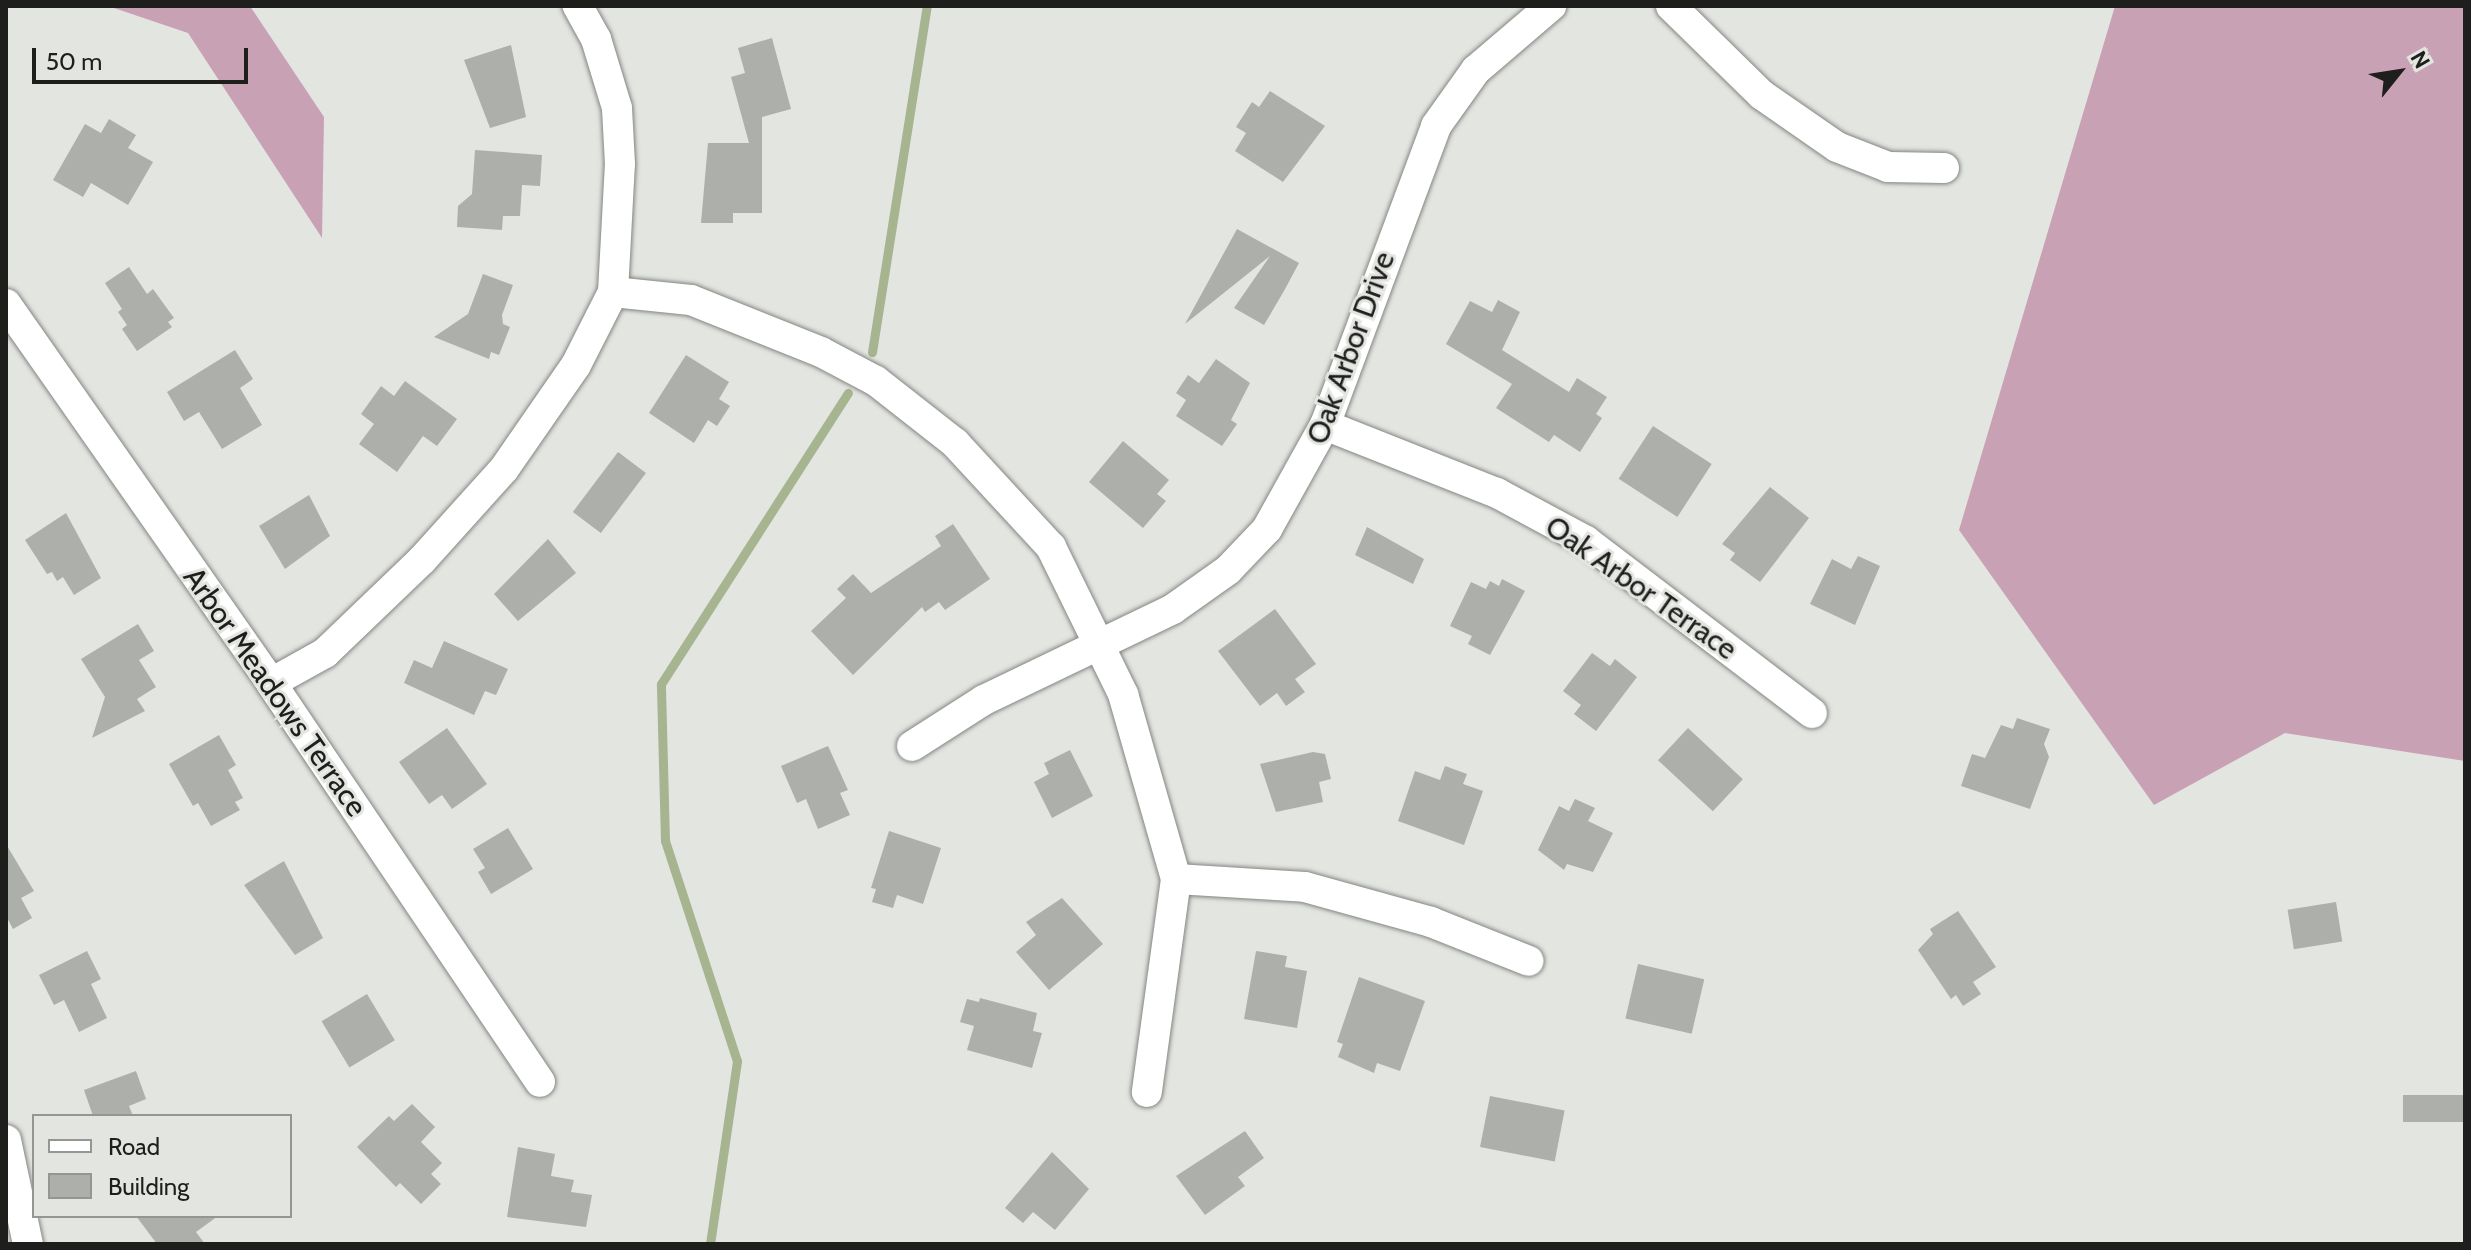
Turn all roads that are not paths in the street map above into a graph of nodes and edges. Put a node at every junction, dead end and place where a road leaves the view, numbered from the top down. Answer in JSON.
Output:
{"nodes":[{"id":1,"x":578,"y":6,"type":"edge"},
{"id":2,"x":1551,"y":6,"type":"edge"},
{"id":3,"x":1671,"y":6,"type":"edge"},
{"id":4,"x":1944,"y":168,"type":"dead end"},
{"id":5,"x":613,"y":292,"type":"junction"},
{"id":6,"x":6,"y":304,"type":"edge"},
{"id":7,"x":1325,"y":425,"type":"junction"},
{"id":8,"x":1099,"y":641,"type":"junction"},
{"id":9,"x":271,"y":683,"type":"junction"},
{"id":10,"x":1812,"y":713,"type":"dead end"},
{"id":11,"x":912,"y":746,"type":"dead end"},
{"id":12,"x":1176,"y":879,"type":"junction"},
{"id":13,"x":1529,"y":961,"type":"dead end"},
{"id":14,"x":540,"y":1082,"type":"dead end"},
{"id":15,"x":1147,"y":1092,"type":"dead end"},
{"id":16,"x":6,"y":1140,"type":"edge"},
{"id":17,"x":28,"y":1244,"type":"edge"}],
"edges":[{"from":1,"to":5,"type":"street"},
{"from":2,"to":7,"type":"street","name":"Oak Arbor Drive"},
{"from":3,"to":4,"type":"street"},
{"from":5,"to":8,"type":"street"},
{"from":5,"to":9,"type":"street"},
{"from":6,"to":9,"type":"street","name":"Arbor Meadows Terrace"},
{"from":7,"to":8,"type":"street","name":"Oak Arbor Drive"},
{"from":7,"to":10,"type":"street","name":"Oak Arbor Terrace"},
{"from":8,"to":11,"type":"street","name":"Oak Arbor Drive"},
{"from":8,"to":12,"type":"street"},
{"from":9,"to":14,"type":"street","name":"Arbor Meadows Terrace"},
{"from":12,"to":13,"type":"street"},
{"from":12,"to":15,"type":"street"},
{"from":16,"to":17,"type":"street"}]}
